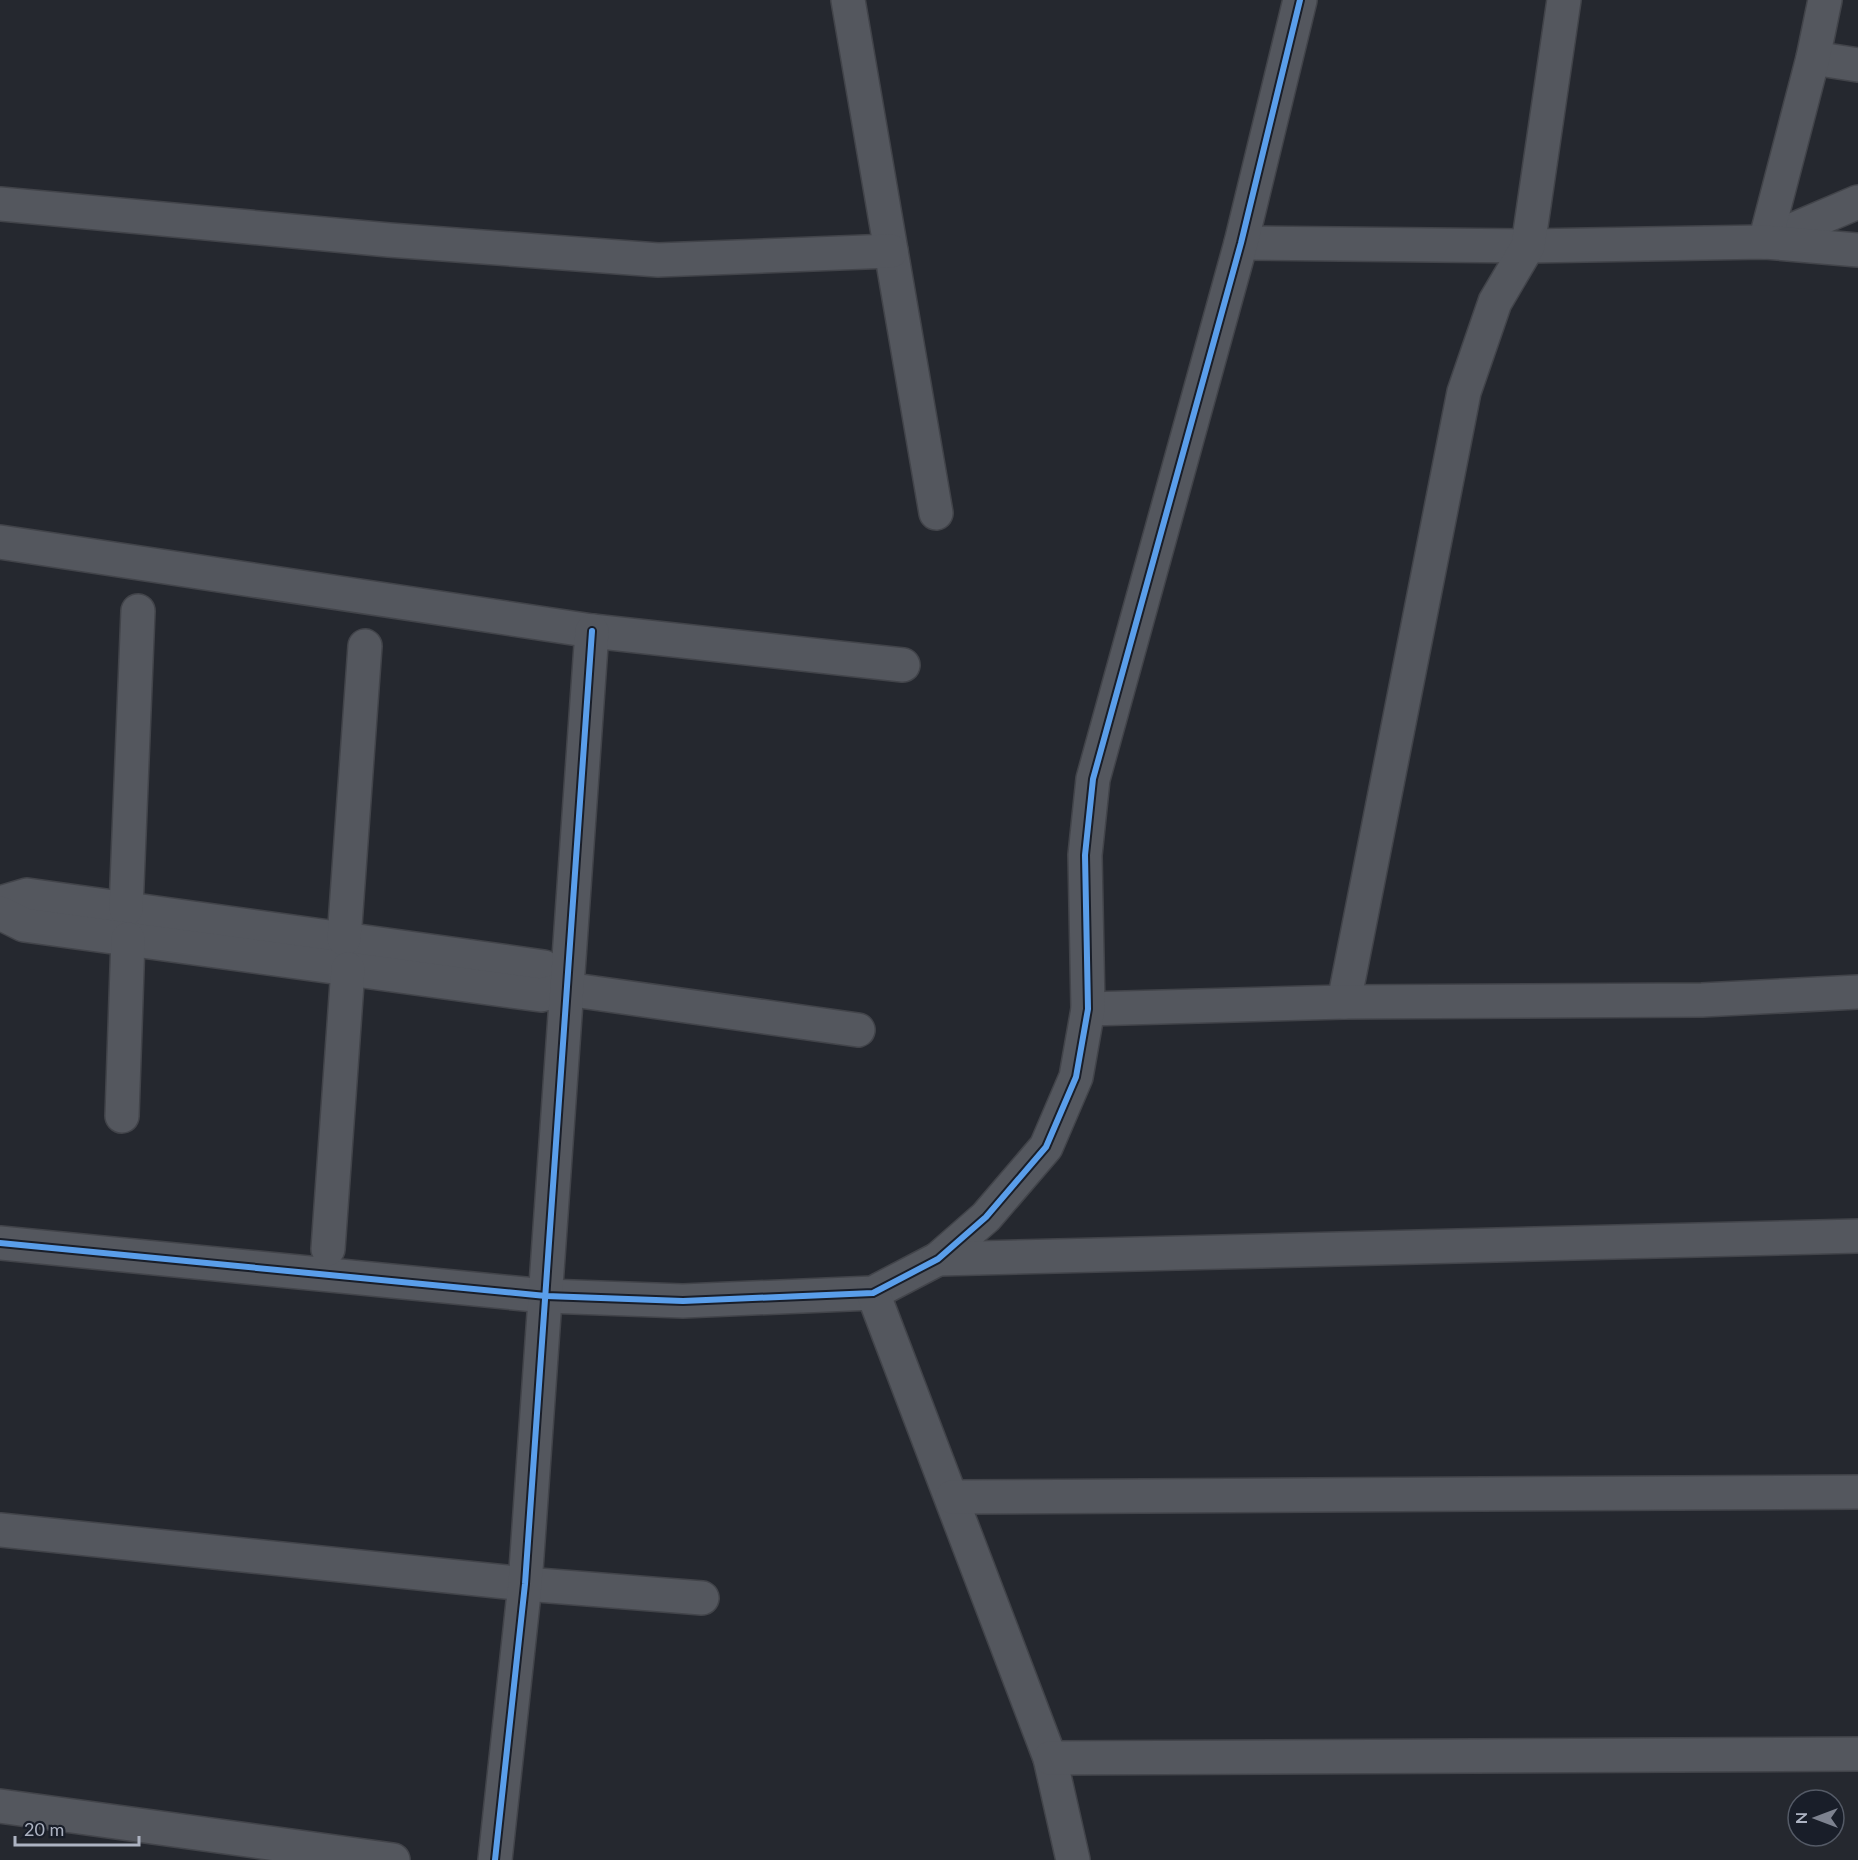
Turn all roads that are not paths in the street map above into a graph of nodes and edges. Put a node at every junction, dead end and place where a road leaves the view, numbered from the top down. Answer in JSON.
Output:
{"nodes":[{"id":1,"x":848,"y":0,"type":"edge"},
{"id":2,"x":1300,"y":0,"type":"edge"},
{"id":3,"x":1564,"y":0,"type":"edge"},
{"id":4,"x":1825,"y":0,"type":"edge"},
{"id":5,"x":1813,"y":57,"type":"junction"},
{"id":6,"x":1858,"y":65,"type":"edge"},
{"id":7,"x":1858,"y":202,"type":"edge"},
{"id":8,"x":0,"y":204,"type":"edge"},
{"id":9,"x":1765,"y":242,"type":"junction"},
{"id":10,"x":1241,"y":243,"type":"junction"},
{"id":11,"x":1528,"y":246,"type":"junction"},
{"id":12,"x":1858,"y":250,"type":"edge"},
{"id":13,"x":891,"y":251,"type":"junction"},
{"id":14,"x":936,"y":513,"type":"dead end"},
{"id":15,"x":0,"y":542,"type":"edge"},
{"id":16,"x":138,"y":610,"type":"dead end"},
{"id":17,"x":592,"y":632,"type":"junction"},
{"id":18,"x":365,"y":646,"type":"dead end"},
{"id":19,"x":903,"y":665,"type":"dead end"},
{"id":20,"x":0,"y":903,"type":"edge"},
{"id":21,"x":0,"y":913,"type":"edge"},
{"id":22,"x":127,"y":924,"type":"junction"},
{"id":23,"x":346,"y":954,"type":"junction"},
{"id":24,"x":566,"y":989,"type":"junction"},
{"id":25,"x":1858,"y":992,"type":"edge"},
{"id":26,"x":1344,"y":1002,"type":"junction"},
{"id":27,"x":1088,"y":1009,"type":"junction"},
{"id":28,"x":858,"y":1030,"type":"dead end"},
{"id":29,"x":122,"y":1116,"type":"dead end"},
{"id":30,"x":1858,"y":1236,"type":"edge"},
{"id":31,"x":0,"y":1243,"type":"edge"},
{"id":32,"x":328,"y":1249,"type":"dead end"},
{"id":33,"x":939,"y":1259,"type":"junction"},
{"id":34,"x":873,"y":1293,"type":"junction"},
{"id":35,"x":546,"y":1296,"type":"junction"},
{"id":36,"x":1858,"y":1492,"type":"edge"},
{"id":37,"x":952,"y":1497,"type":"junction"},
{"id":38,"x":0,"y":1530,"type":"edge"},
{"id":39,"x":525,"y":1584,"type":"junction"},
{"id":40,"x":702,"y":1598,"type":"dead end"},
{"id":41,"x":1858,"y":1754,"type":"edge"},
{"id":42,"x":1050,"y":1758,"type":"junction"},
{"id":43,"x":0,"y":1806,"type":"edge"},
{"id":44,"x":393,"y":1860,"type":"edge"},
{"id":45,"x":495,"y":1860,"type":"edge"},
{"id":46,"x":1073,"y":1860,"type":"edge"}],
"edges":[{"from":1,"to":13,"type":"street"},
{"from":2,"to":10,"type":"street"},
{"from":3,"to":11,"type":"street"},
{"from":4,"to":5,"type":"street"},
{"from":5,"to":6,"type":"street"},
{"from":5,"to":9,"type":"street"},
{"from":7,"to":9,"type":"street"},
{"from":8,"to":13,"type":"street"},
{"from":9,"to":11,"type":"street"},
{"from":9,"to":12,"type":"street"},
{"from":10,"to":11,"type":"street"},
{"from":10,"to":27,"type":"street"},
{"from":11,"to":26,"type":"street"},
{"from":13,"to":14,"type":"street"},
{"from":15,"to":17,"type":"street"},
{"from":16,"to":22,"type":"street"},
{"from":17,"to":19,"type":"street"},
{"from":17,"to":24,"type":"street"},
{"from":18,"to":23,"type":"street"},
{"from":20,"to":22,"type":"street"},
{"from":21,"to":22,"type":"street"},
{"from":22,"to":23,"type":"street"},
{"from":22,"to":29,"type":"street"},
{"from":23,"to":24,"type":"street"},
{"from":23,"to":32,"type":"street"},
{"from":24,"to":28,"type":"street"},
{"from":24,"to":35,"type":"street"},
{"from":25,"to":26,"type":"street"},
{"from":26,"to":27,"type":"street"},
{"from":27,"to":33,"type":"street"},
{"from":30,"to":33,"type":"street"},
{"from":31,"to":35,"type":"street"},
{"from":33,"to":34,"type":"street"},
{"from":34,"to":35,"type":"street"},
{"from":34,"to":37,"type":"street"},
{"from":35,"to":39,"type":"street"},
{"from":36,"to":37,"type":"street"},
{"from":37,"to":42,"type":"street"},
{"from":38,"to":39,"type":"street"},
{"from":39,"to":40,"type":"street"},
{"from":39,"to":45,"type":"street"},
{"from":41,"to":42,"type":"street"},
{"from":42,"to":46,"type":"street"},
{"from":43,"to":44,"type":"street"}]}
